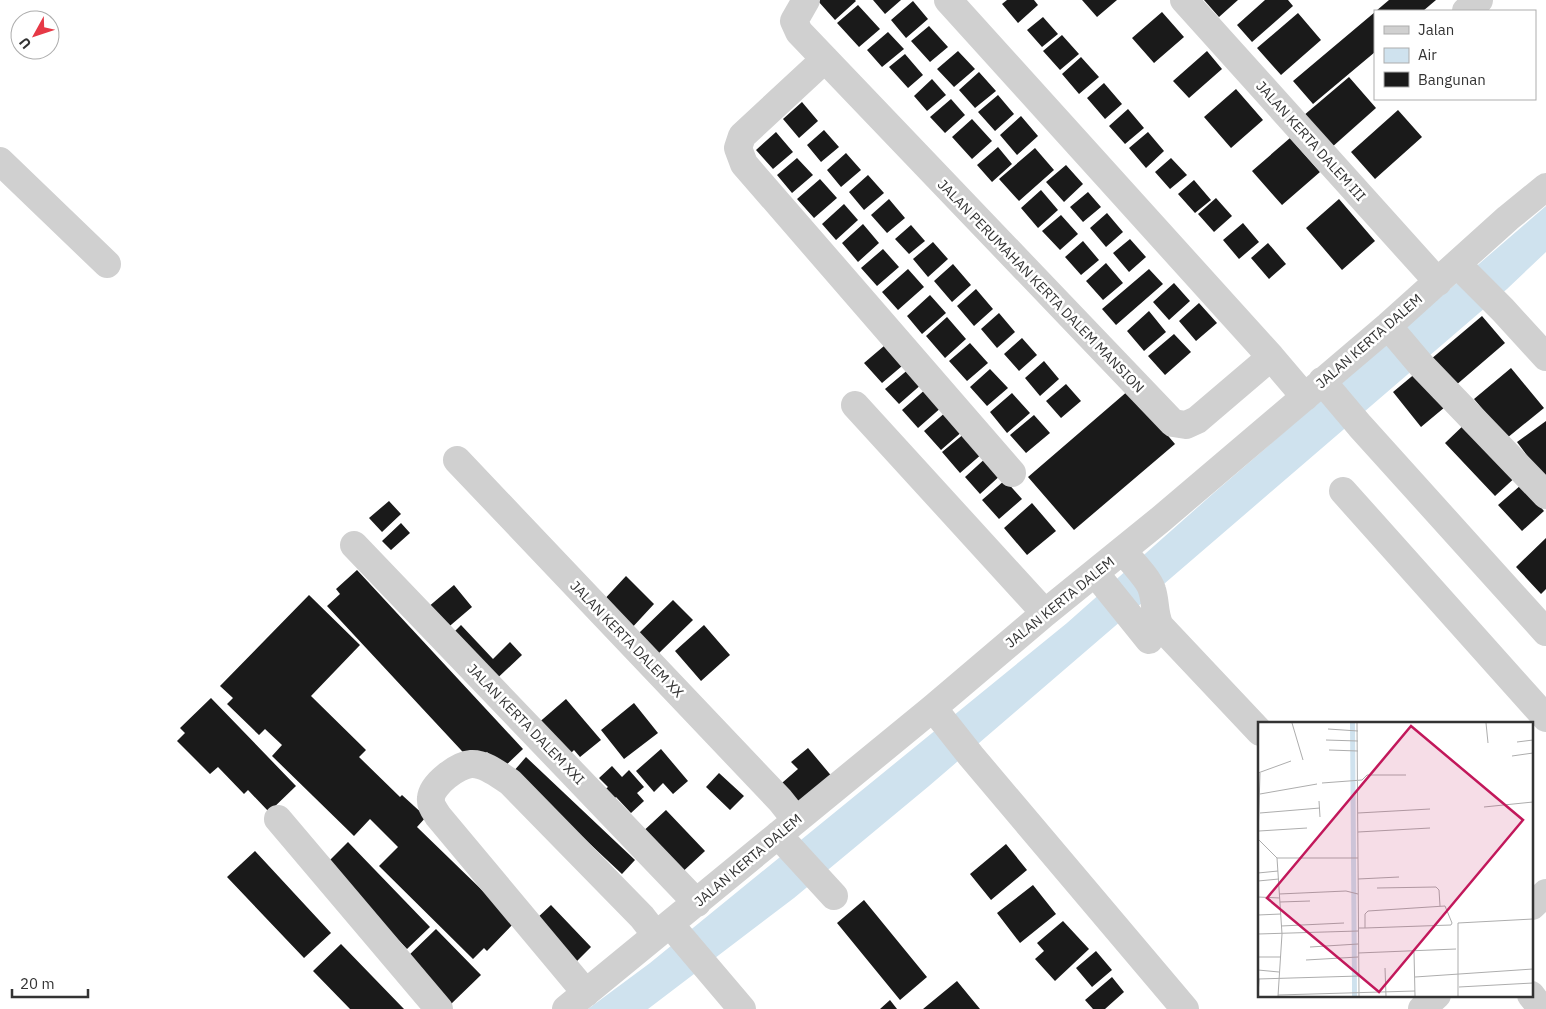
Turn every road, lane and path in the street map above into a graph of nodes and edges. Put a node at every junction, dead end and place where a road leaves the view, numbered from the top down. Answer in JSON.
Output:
{"nodes":[{"id":1,"x":806,"y":0,"type":"edge"},
{"id":2,"x":948,"y":0,"type":"edge"},
{"id":3,"x":1184,"y":0,"type":"edge"},
{"id":4,"x":1478,"y":0,"type":"edge"},
{"id":5,"x":1467,"y":10,"type":"edge"},
{"id":6,"x":825,"y":59,"type":"junction"},
{"id":7,"x":0,"y":161,"type":"edge"},
{"id":8,"x":1546,"y":187,"type":"edge"},
{"id":9,"x":106,"y":264,"type":"dead end"},
{"id":10,"x":1461,"y":268,"type":"junction"},
{"id":11,"x":1438,"y":282,"type":"junction"},
{"id":12,"x":1391,"y":329,"type":"junction"},
{"id":13,"x":1271,"y":357,"type":"junction"},
{"id":14,"x":1546,"y":357,"type":"edge"},
{"id":15,"x":1318,"y":388,"type":"junction"},
{"id":16,"x":856,"y":405,"type":"dead end"},
{"id":17,"x":457,"y":460,"type":"dead end"},
{"id":18,"x":1012,"y":473,"type":"dead end"},
{"id":19,"x":1343,"y":491,"type":"dead end"},
{"id":20,"x":1546,"y":496,"type":"edge"},
{"id":21,"x":354,"y":545,"type":"dead end"},
{"id":22,"x":1127,"y":555,"type":"junction"},
{"id":23,"x":1099,"y":579,"type":"junction"},
{"id":24,"x":1045,"y":614,"type":"junction"},
{"id":25,"x":1147,"y":623,"type":"junction"},
{"id":26,"x":1546,"y":632,"type":"edge"},
{"id":27,"x":938,"y":713,"type":"junction"},
{"id":28,"x":1546,"y":718,"type":"edge"},
{"id":29,"x":1258,"y":730,"type":"edge"},
{"id":30,"x":278,"y":820,"type":"dead end"},
{"id":31,"x":788,"y":834,"type":"junction"},
{"id":32,"x":827,"y":889,"type":"dead end"},
{"id":33,"x":1546,"y":893,"type":"edge"},
{"id":34,"x":697,"y":903,"type":"junction"},
{"id":35,"x":1534,"y":904,"type":"edge"},
{"id":36,"x":669,"y":932,"type":"junction"},
{"id":37,"x":1436,"y":996,"type":"edge"},
{"id":38,"x":1532,"y":996,"type":"edge"},
{"id":39,"x":576,"y":1001,"type":"edge"},
{"id":40,"x":440,"y":1009,"type":"edge"},
{"id":41,"x":742,"y":1009,"type":"edge"},
{"id":42,"x":1185,"y":1009,"type":"edge"},
{"id":43,"x":1422,"y":1009,"type":"edge"},
{"id":44,"x":1542,"y":1009,"type":"edge"}],
"edges":[{"from":1,"to":6,"type":"street","name":"JALAN PERUMAHAN KERTA DALEM MANSION"},
{"from":2,"to":13,"type":"street"},
{"from":3,"to":11,"type":"street","name":"JALAN KERTA DALEM III"},
{"from":4,"to":5,"type":"street"},
{"from":6,"to":13,"type":"street","name":"JALAN PERUMAHAN KERTA DALEM MANSION"},
{"from":6,"to":18,"type":"street"},
{"from":7,"to":9,"type":"street"},
{"from":8,"to":10,"type":"street","name":"JALAN KERTA DALEM"},
{"from":10,"to":11,"type":"street","name":"JALAN KERTA DALEM"},
{"from":10,"to":14,"type":"street"},
{"from":11,"to":12,"type":"street","name":"JALAN KERTA DALEM"},
{"from":12,"to":15,"type":"street","name":"JALAN KERTA DALEM"},
{"from":12,"to":20,"type":"street"},
{"from":13,"to":15,"type":"street"},
{"from":15,"to":22,"type":"street","name":"JALAN KERTA DALEM"},
{"from":15,"to":26,"type":"street"},
{"from":16,"to":24,"type":"street"},
{"from":17,"to":31,"type":"street","name":"JALAN KERTA DALEM XX"},
{"from":19,"to":28,"type":"street"},
{"from":21,"to":34,"type":"street","name":"JALAN KERTA DALEM XXI"},
{"from":22,"to":23,"type":"street","name":"JALAN KERTA DALEM"},
{"from":22,"to":25,"type":"street"},
{"from":23,"to":24,"type":"street","name":"JALAN KERTA DALEM"},
{"from":23,"to":25,"type":"street"},
{"from":24,"to":27,"type":"street","name":"JALAN KERTA DALEM"},
{"from":25,"to":29,"type":"street"},
{"from":27,"to":31,"type":"street","name":"JALAN KERTA DALEM"},
{"from":27,"to":42,"type":"street"},
{"from":30,"to":40,"type":"street"},
{"from":31,"to":32,"type":"street","name":"JALAN KERTA DALEM XX"},
{"from":31,"to":34,"type":"street","name":"JALAN KERTA DALEM"},
{"from":33,"to":35,"type":"street"},
{"from":34,"to":36,"type":"street","name":"JALAN KERTA DALEM"},
{"from":36,"to":39,"type":"street","name":"JALAN KERTA DALEM"},
{"from":36,"to":39,"type":"street"},
{"from":36,"to":41,"type":"street"},
{"from":37,"to":43,"type":"street"},
{"from":38,"to":44,"type":"street"}]}
